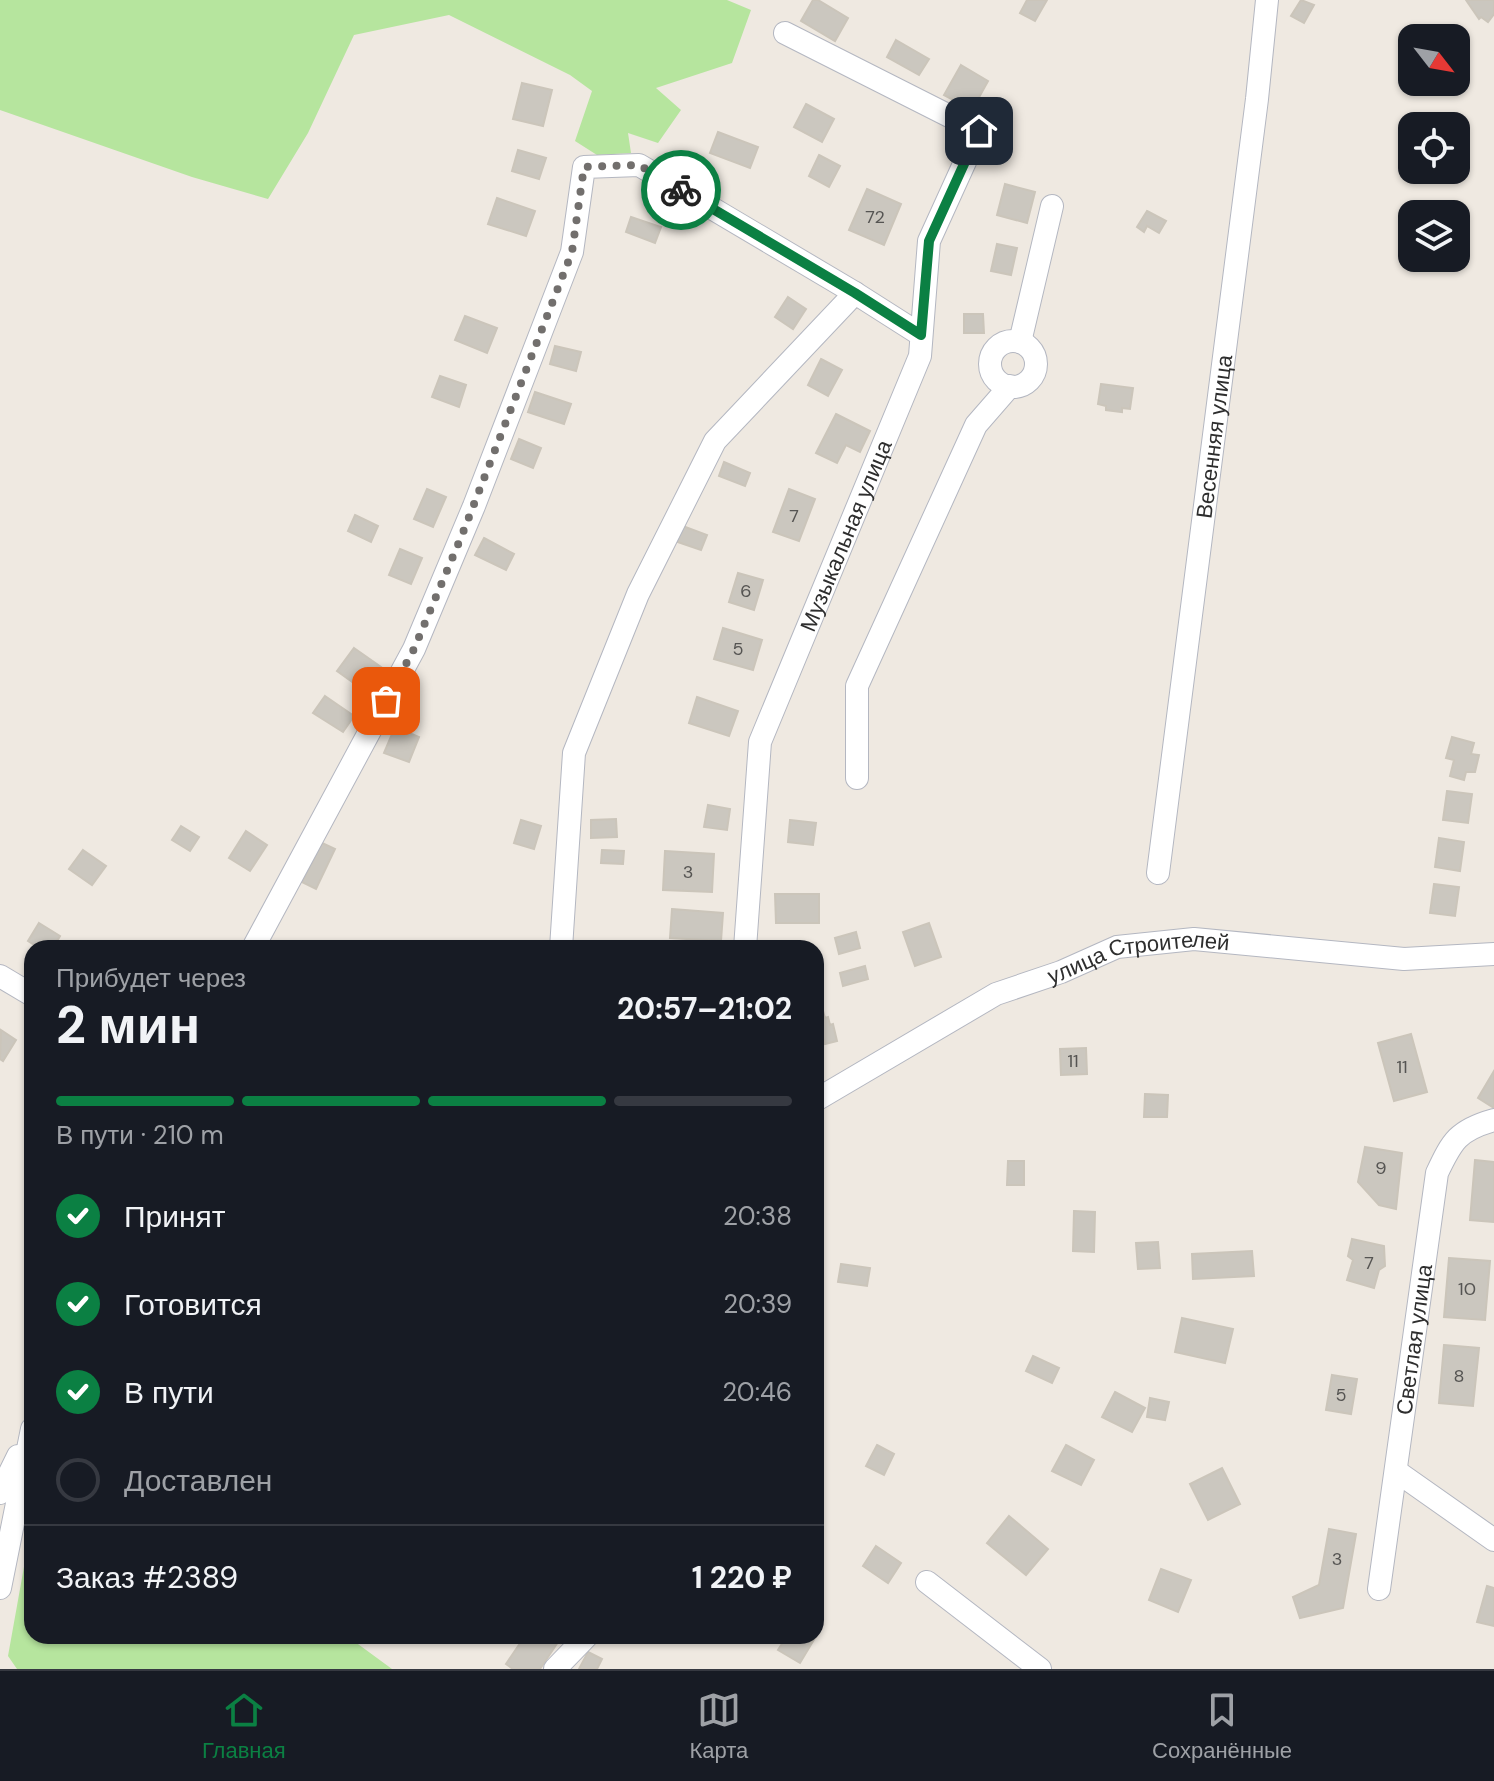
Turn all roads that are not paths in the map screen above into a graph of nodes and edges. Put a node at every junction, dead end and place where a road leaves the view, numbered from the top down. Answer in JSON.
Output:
{"nodes":[{"id":1,"x":1267,"y":0,"type":"edge"},
{"id":2,"x":785,"y":33,"type":"dead end"},
{"id":3,"x":1052,"y":206,"type":"dead end"},
{"id":4,"x":855,"y":293,"type":"junction"},
{"id":5,"x":921,"y":335,"type":"junction"},
{"id":6,"x":1020,"y":342,"type":"junction"},
{"id":7,"x":1010,"y":386,"type":"junction"},
{"id":8,"x":857,"y":778,"type":"dead end"},
{"id":9,"x":1158,"y":873,"type":"dead end"},
{"id":10,"x":257,"y":940,"type":"edge"},
{"id":11,"x":562,"y":940,"type":"edge"},
{"id":12,"x":746,"y":940,"type":"edge"},
{"id":13,"x":1494,"y":954,"type":"edge"},
{"id":14,"x":0,"y":976,"type":"edge"},
{"id":15,"x":24,"y":990,"type":"edge"},
{"id":16,"x":824,"y":1095,"type":"edge"},
{"id":17,"x":1494,"y":1120,"type":"edge"},
{"id":18,"x":24,"y":1444,"type":"edge"},
{"id":19,"x":24,"y":1467,"type":"edge"},
{"id":20,"x":1396,"y":1471,"type":"junction"},
{"id":21,"x":0,"y":1493,"type":"edge"},
{"id":22,"x":1494,"y":1540,"type":"edge"},
{"id":23,"x":927,"y":1582,"type":"dead end"},
{"id":24,"x":0,"y":1588,"type":"edge"},
{"id":25,"x":1379,"y":1589,"type":"dead end"},
{"id":26,"x":579,"y":1644,"type":"edge"},
{"id":27,"x":555,"y":1669,"type":"edge"},
{"id":28,"x":1040,"y":1669,"type":"edge"}],
"edges":[{"from":1,"to":9,"type":"street","name":"Весенняя улица"},
{"from":2,"to":5,"type":"street","name":"Музыкальная улица"},
{"from":3,"to":6,"type":"street"},
{"from":4,"to":5,"type":"street"},
{"from":4,"to":10,"type":"street"},
{"from":4,"to":11,"type":"street"},
{"from":5,"to":12,"type":"street","name":"Музыкальная улица"},
{"from":6,"to":7,"type":"street"},
{"from":6,"to":7,"type":"street"},
{"from":7,"to":8,"type":"street"},
{"from":13,"to":16,"type":"street","name":"улица Строителей"},
{"from":14,"to":15,"type":"street"},
{"from":17,"to":20,"type":"street","name":"Светлая улица"},
{"from":18,"to":21,"type":"street"},
{"from":19,"to":24,"type":"street"},
{"from":20,"to":22,"type":"street"},
{"from":20,"to":25,"type":"street","name":"Светлая улица"},
{"from":23,"to":28,"type":"street"},
{"from":26,"to":27,"type":"street"}]}
